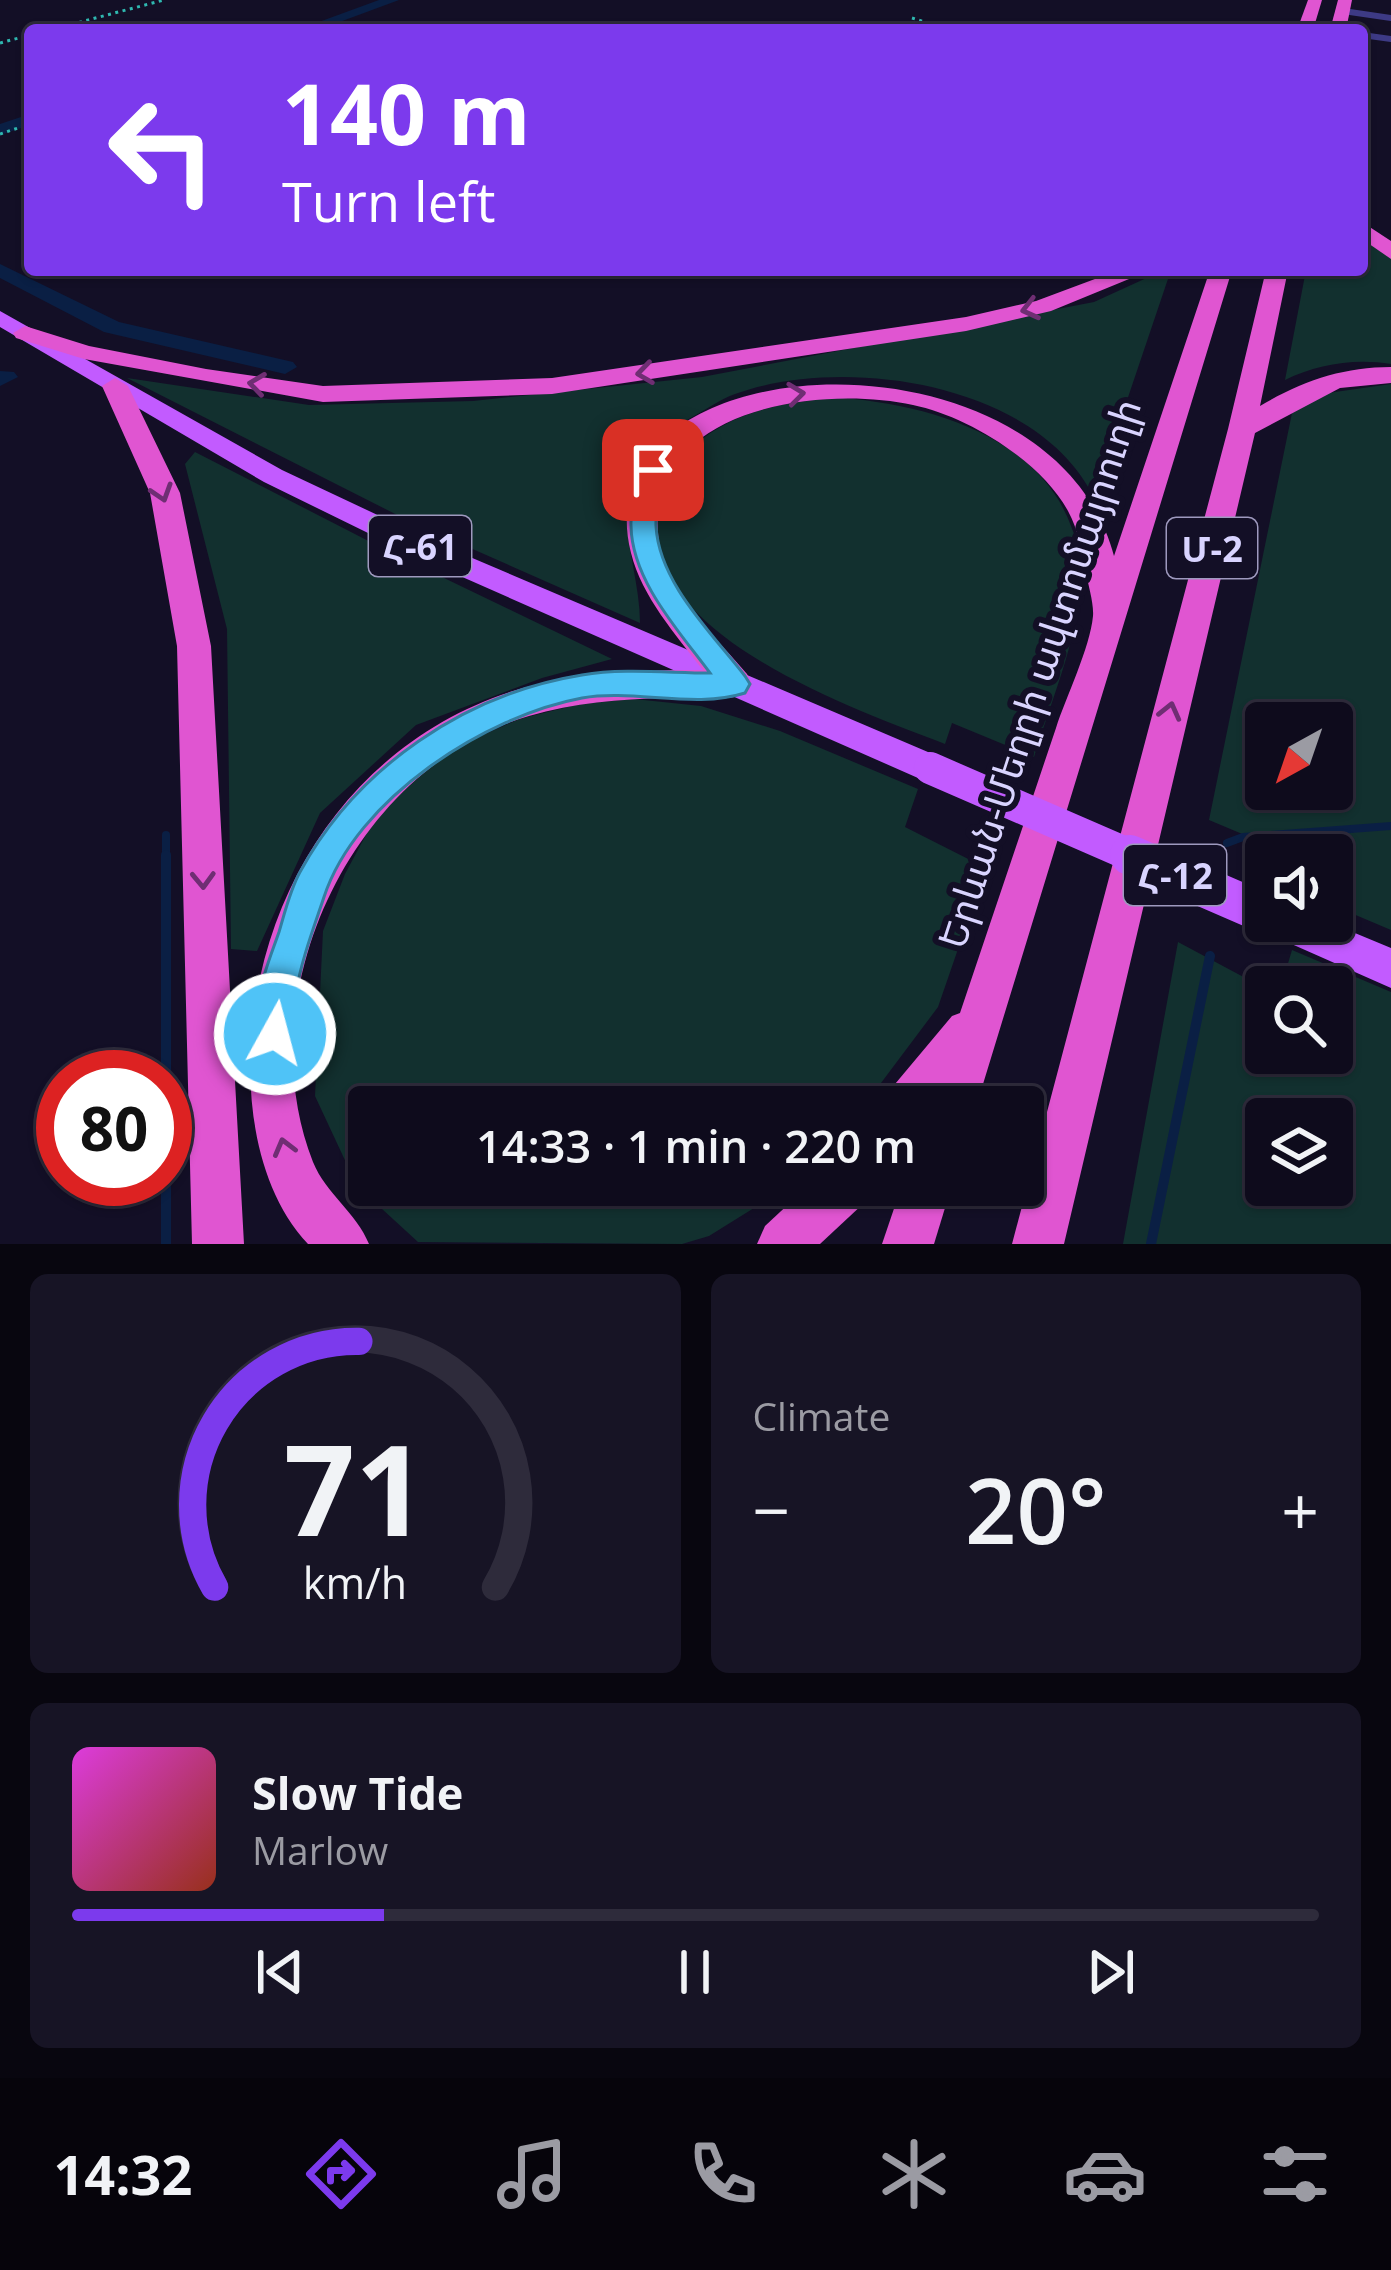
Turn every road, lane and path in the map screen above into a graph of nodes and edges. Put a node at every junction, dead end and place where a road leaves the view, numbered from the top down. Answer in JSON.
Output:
{"nodes":[{"id":1,"x":164,"y":0,"type":"edge"},
{"id":2,"x":1344,"y":5,"type":"edge"},
{"id":3,"x":912,"y":18,"type":"dead end"},
{"id":4,"x":1391,"y":18,"type":"edge"},
{"id":5,"x":73,"y":24,"type":"edge"},
{"id":6,"x":931,"y":24,"type":"edge"},
{"id":7,"x":1124,"y":276,"type":"edge"},
{"id":8,"x":1219,"y":276,"type":"edge"},
{"id":9,"x":1276,"y":276,"type":"edge"},
{"id":10,"x":0,"y":318,"type":"edge"},
{"id":11,"x":25,"y":333,"type":"junction"},
{"id":12,"x":1391,"y":375,"type":"edge"},
{"id":13,"x":116,"y":386,"type":"junction"},
{"id":14,"x":1242,"y":429,"type":"junction"},
{"id":15,"x":1112,"y":620,"type":"junction"},
{"id":16,"x":735,"y":684,"type":"junction"},
{"id":17,"x":1084,"y":835,"type":"joint"},
{"id":18,"x":1245,"y":905,"type":"edge"},
{"id":19,"x":1331,"y":942,"type":"edge"},
{"id":20,"x":1391,"y":968,"type":"edge"},
{"id":21,"x":981,"y":1016,"type":"junction"},
{"id":22,"x":924,"y":1086,"type":"edge"},
{"id":23,"x":959,"y":1086,"type":"edge"},
{"id":24,"x":824,"y":1206,"type":"edge"},
{"id":25,"x":920,"y":1206,"type":"edge"},
{"id":26,"x":218,"y":1244,"type":"edge"},
{"id":27,"x":343,"y":1244,"type":"edge"},
{"id":28,"x":783,"y":1244,"type":"edge"},
{"id":29,"x":908,"y":1244,"type":"edge"},
{"id":30,"x":1038,"y":1244,"type":"edge"}],
"edges":[{"from":1,"to":5,"type":"path"},
{"from":2,"to":4,"type":"lane"},
{"from":3,"to":6,"type":"path"},
{"from":7,"to":11,"type":"highway","one_way":true},
{"from":8,"to":15,"type":"highway","name":"Երևան-Մեղրի ավտոմայրուղի","number":"Մ-2"},
{"from":9,"to":14,"type":"highway","number":"Մ-2"},
{"from":10,"to":11,"type":"main road","number":"Հ-61"},
{"from":11,"to":13,"type":"main road","number":"Հ-61"},
{"from":12,"to":14,"type":"highway"},
{"from":13,"to":16,"type":"main road","number":"Հ-61"},
{"from":13,"to":26,"type":"highway","one_way":true},
{"from":30,"to":14,"type":"highway","number":"Մ-2","one_way":true},
{"from":16,"to":15,"type":"highway","one_way":true},
{"from":15,"to":21,"type":"highway","name":"Երևան-Մեղրի ավտոմայրուղի","number":"Մ-2"},
{"from":16,"to":17,"type":"main road","number":"Հ-61","bridge":true},
{"from":27,"to":16,"type":"highway","one_way":true},
{"from":17,"to":18,"type":"main road","number":"Հ-12","bridge":true},
{"from":19,"to":20,"type":"main road","number":"Հ-12"},
{"from":21,"to":22,"type":"highway"},
{"from":21,"to":23,"type":"highway","name":"Երևան-Մեղրի ավտոմայրուղի","number":"Մ-2"},
{"from":24,"to":28,"type":"highway"},
{"from":25,"to":29,"type":"highway"}]}
